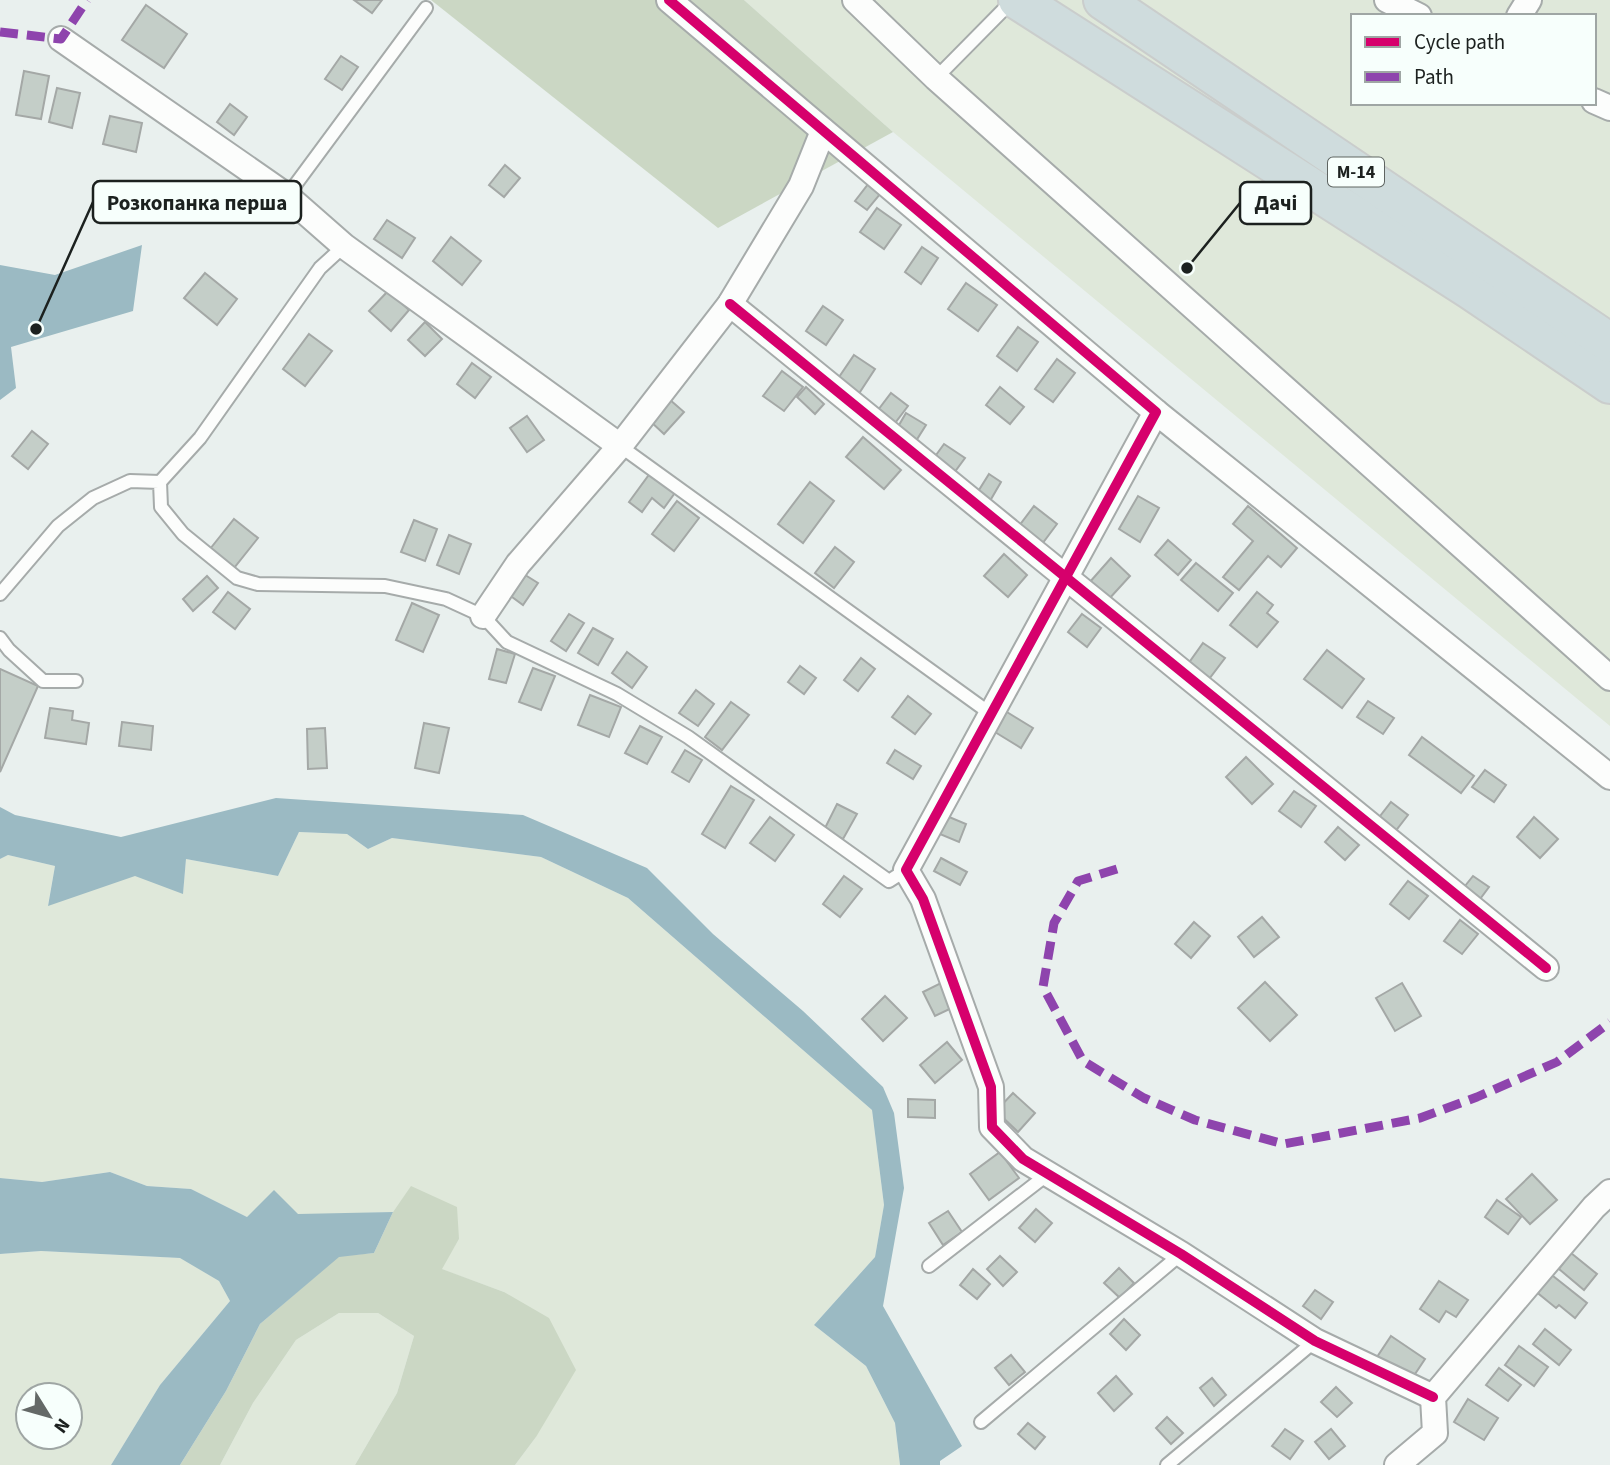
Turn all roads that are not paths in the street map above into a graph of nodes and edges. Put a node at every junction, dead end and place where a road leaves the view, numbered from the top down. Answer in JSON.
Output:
{"nodes":[{"id":1,"x":669,"y":0,"type":"edge"},
{"id":2,"x":855,"y":0,"type":"edge"},
{"id":3,"x":1016,"y":0,"type":"edge"},
{"id":4,"x":1103,"y":0,"type":"edge"},
{"id":5,"x":1394,"y":2,"type":"edge"},
{"id":6,"x":426,"y":8,"type":"dead end"},
{"id":7,"x":1415,"y":14,"type":"edge"},
{"id":8,"x":61,"y":39,"type":"dead end"},
{"id":9,"x":936,"y":78,"type":"junction"},
{"id":10,"x":823,"y":131,"type":"junction"},
{"id":11,"x":286,"y":196,"type":"junction"},
{"id":12,"x":344,"y":246,"type":"junction"},
{"id":13,"x":730,"y":304,"type":"junction"},
{"id":14,"x":1610,"y":344,"type":"edge"},
{"id":15,"x":1610,"y":384,"type":"edge"},
{"id":16,"x":1156,"y":412,"type":"junction"},
{"id":17,"x":620,"y":446,"type":"junction"},
{"id":18,"x":160,"y":481,"type":"junction"},
{"id":19,"x":1067,"y":577,"type":"junction"},
{"id":20,"x":0,"y":594,"type":"edge"},
{"id":21,"x":482,"y":616,"type":"junction"},
{"id":22,"x":0,"y":638,"type":"edge"},
{"id":23,"x":1610,"y":678,"type":"edge"},
{"id":24,"x":76,"y":681,"type":"dead end"},
{"id":25,"x":991,"y":714,"type":"junction"},
{"id":26,"x":1610,"y":777,"type":"edge"},
{"id":27,"x":906,"y":870,"type":"junction"},
{"id":28,"x":1546,"y":968,"type":"dead end"},
{"id":29,"x":1048,"y":1174,"type":"junction"},
{"id":30,"x":1610,"y":1192,"type":"edge"},
{"id":31,"x":1181,"y":1254,"type":"junction"},
{"id":32,"x":929,"y":1266,"type":"dead end"},
{"id":33,"x":1315,"y":1341,"type":"junction"},
{"id":34,"x":1433,"y":1397,"type":"junction"},
{"id":35,"x":981,"y":1422,"type":"dead end"},
{"id":36,"x":1167,"y":1465,"type":"edge"},
{"id":37,"x":1397,"y":1465,"type":"edge"}],
"edges":[{"from":1,"to":10,"type":"street"},
{"from":2,"to":9,"type":"street"},
{"from":3,"to":9,"type":"lane"},
{"from":3,"to":15,"type":"highway","number":"М-14"},
{"from":4,"to":14,"type":"highway","number":"М-14"},
{"from":5,"to":7,"type":"street"},
{"from":6,"to":11,"type":"lane"},
{"from":8,"to":11,"type":"street"},
{"from":9,"to":23,"type":"street"},
{"from":10,"to":13,"type":"street"},
{"from":10,"to":16,"type":"street"},
{"from":11,"to":12,"type":"street"},
{"from":12,"to":17,"type":"street"},
{"from":12,"to":18,"type":"lane"},
{"from":13,"to":17,"type":"street"},
{"from":13,"to":19,"type":"street"},
{"from":16,"to":19,"type":"street"},
{"from":16,"to":26,"type":"street"},
{"from":17,"to":21,"type":"street"},
{"from":17,"to":25,"type":"lane"},
{"from":18,"to":20,"type":"lane"},
{"from":18,"to":21,"type":"lane"},
{"from":19,"to":25,"type":"street"},
{"from":19,"to":28,"type":"street"},
{"from":21,"to":27,"type":"lane"},
{"from":22,"to":24,"type":"lane"},
{"from":25,"to":27,"type":"street"},
{"from":27,"to":29,"type":"street"},
{"from":29,"to":31,"type":"street"},
{"from":29,"to":32,"type":"lane"},
{"from":30,"to":34,"type":"street"},
{"from":31,"to":33,"type":"street"},
{"from":31,"to":35,"type":"lane"},
{"from":33,"to":34,"type":"street"},
{"from":33,"to":36,"type":"lane"},
{"from":34,"to":37,"type":"street"}]}
